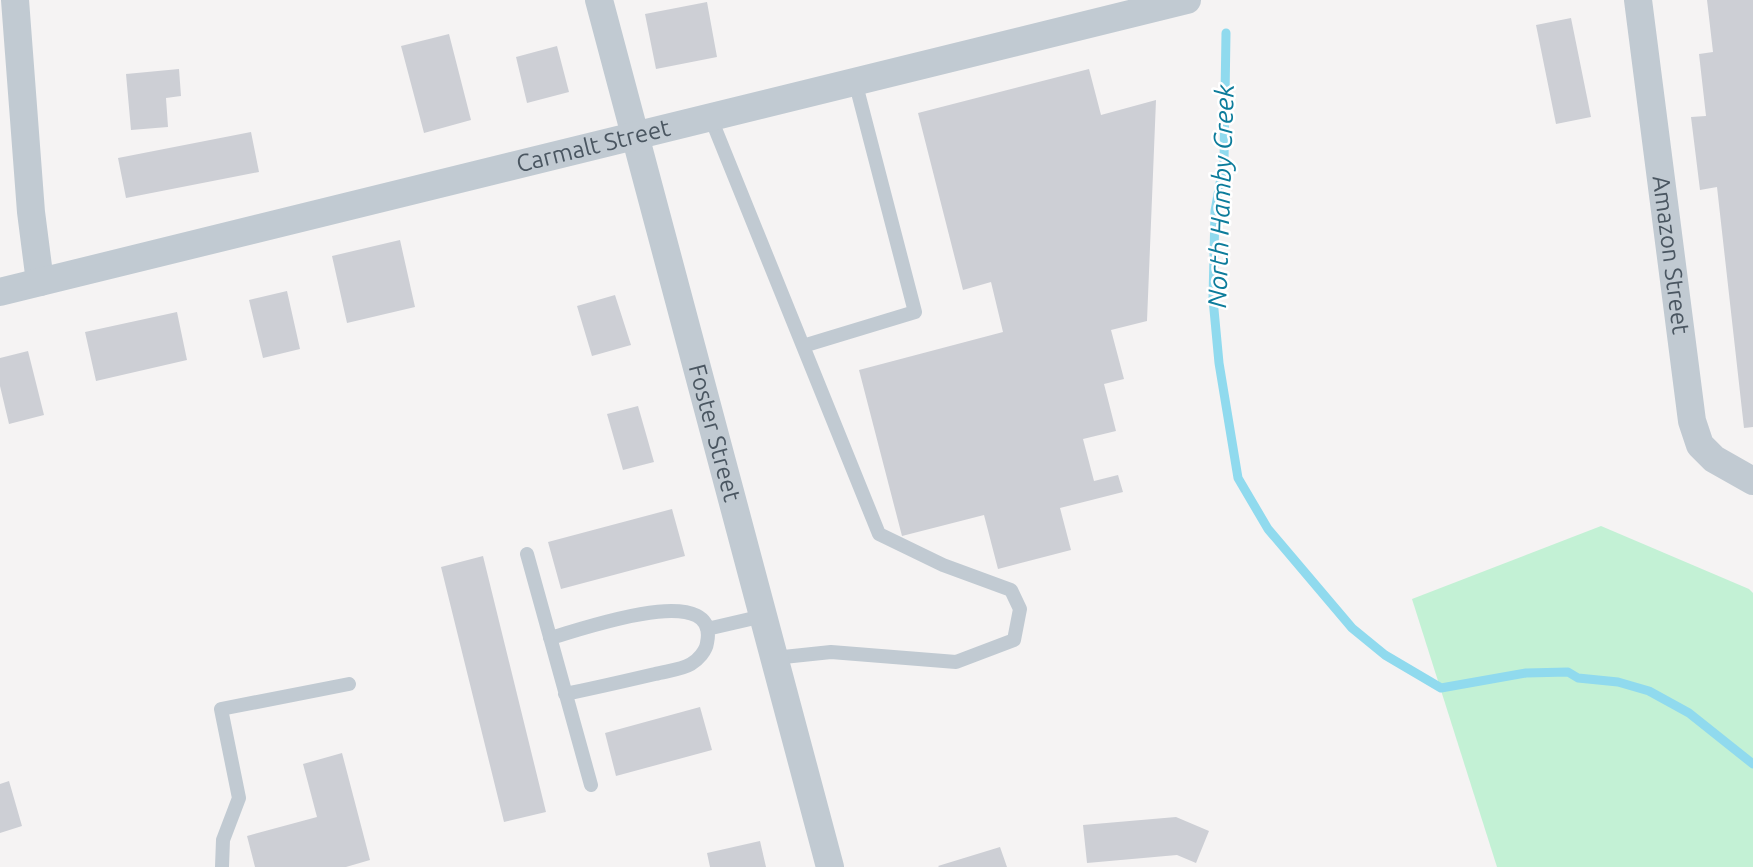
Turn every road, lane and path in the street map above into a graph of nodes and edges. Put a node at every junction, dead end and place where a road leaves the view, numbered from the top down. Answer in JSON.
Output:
{"nodes":[{"id":1,"x":15,"y":0,"type":"edge"},
{"id":2,"x":599,"y":0,"type":"edge"},
{"id":3,"x":1187,"y":0,"type":"edge"},
{"id":4,"x":1638,"y":0,"type":"edge"},
{"id":5,"x":855,"y":81,"type":"junction"},
{"id":6,"x":710,"y":116,"type":"junction"},
{"id":7,"x":636,"y":134,"type":"junction"},
{"id":8,"x":40,"y":282,"type":"junction"},
{"id":9,"x":0,"y":292,"type":"edge"},
{"id":10,"x":803,"y":346,"type":"junction"},
{"id":11,"x":1753,"y":481,"type":"edge"},
{"id":12,"x":527,"y":554,"type":"dead end"},
{"id":13,"x":763,"y":616,"type":"junction"},
{"id":14,"x":707,"y":629,"type":"junction"},
{"id":15,"x":550,"y":638,"type":"junction"},
{"id":16,"x":774,"y":658,"type":"junction"},
{"id":17,"x":349,"y":684,"type":"dead end"},
{"id":18,"x":565,"y":694,"type":"junction"},
{"id":19,"x":591,"y":785,"type":"dead end"},
{"id":20,"x":222,"y":867,"type":"edge"},
{"id":21,"x":830,"y":867,"type":"edge"}],
"edges":[{"from":1,"to":8,"type":"street"},
{"from":2,"to":7,"type":"street","name":"Foster Street"},
{"from":3,"to":5,"type":"street","name":"Carmalt Street"},
{"from":4,"to":11,"type":"street","name":"Amazon Street"},
{"from":5,"to":6,"type":"street","name":"Carmalt Street"},
{"from":5,"to":10,"type":"lane"},
{"from":6,"to":7,"type":"street","name":"Carmalt Street"},
{"from":6,"to":10,"type":"lane"},
{"from":7,"to":8,"type":"street","name":"Carmalt Street"},
{"from":7,"to":13,"type":"street","name":"Foster Street"},
{"from":8,"to":9,"type":"street","name":"Carmalt Street"},
{"from":10,"to":16,"type":"lane"},
{"from":12,"to":15,"type":"lane"},
{"from":13,"to":14,"type":"lane"},
{"from":13,"to":16,"type":"street","name":"Foster Street"},
{"from":14,"to":15,"type":"lane"},
{"from":14,"to":18,"type":"lane"},
{"from":15,"to":18,"type":"lane"},
{"from":16,"to":21,"type":"street","name":"Foster Street"},
{"from":17,"to":20,"type":"lane"},
{"from":18,"to":19,"type":"lane"}]}
